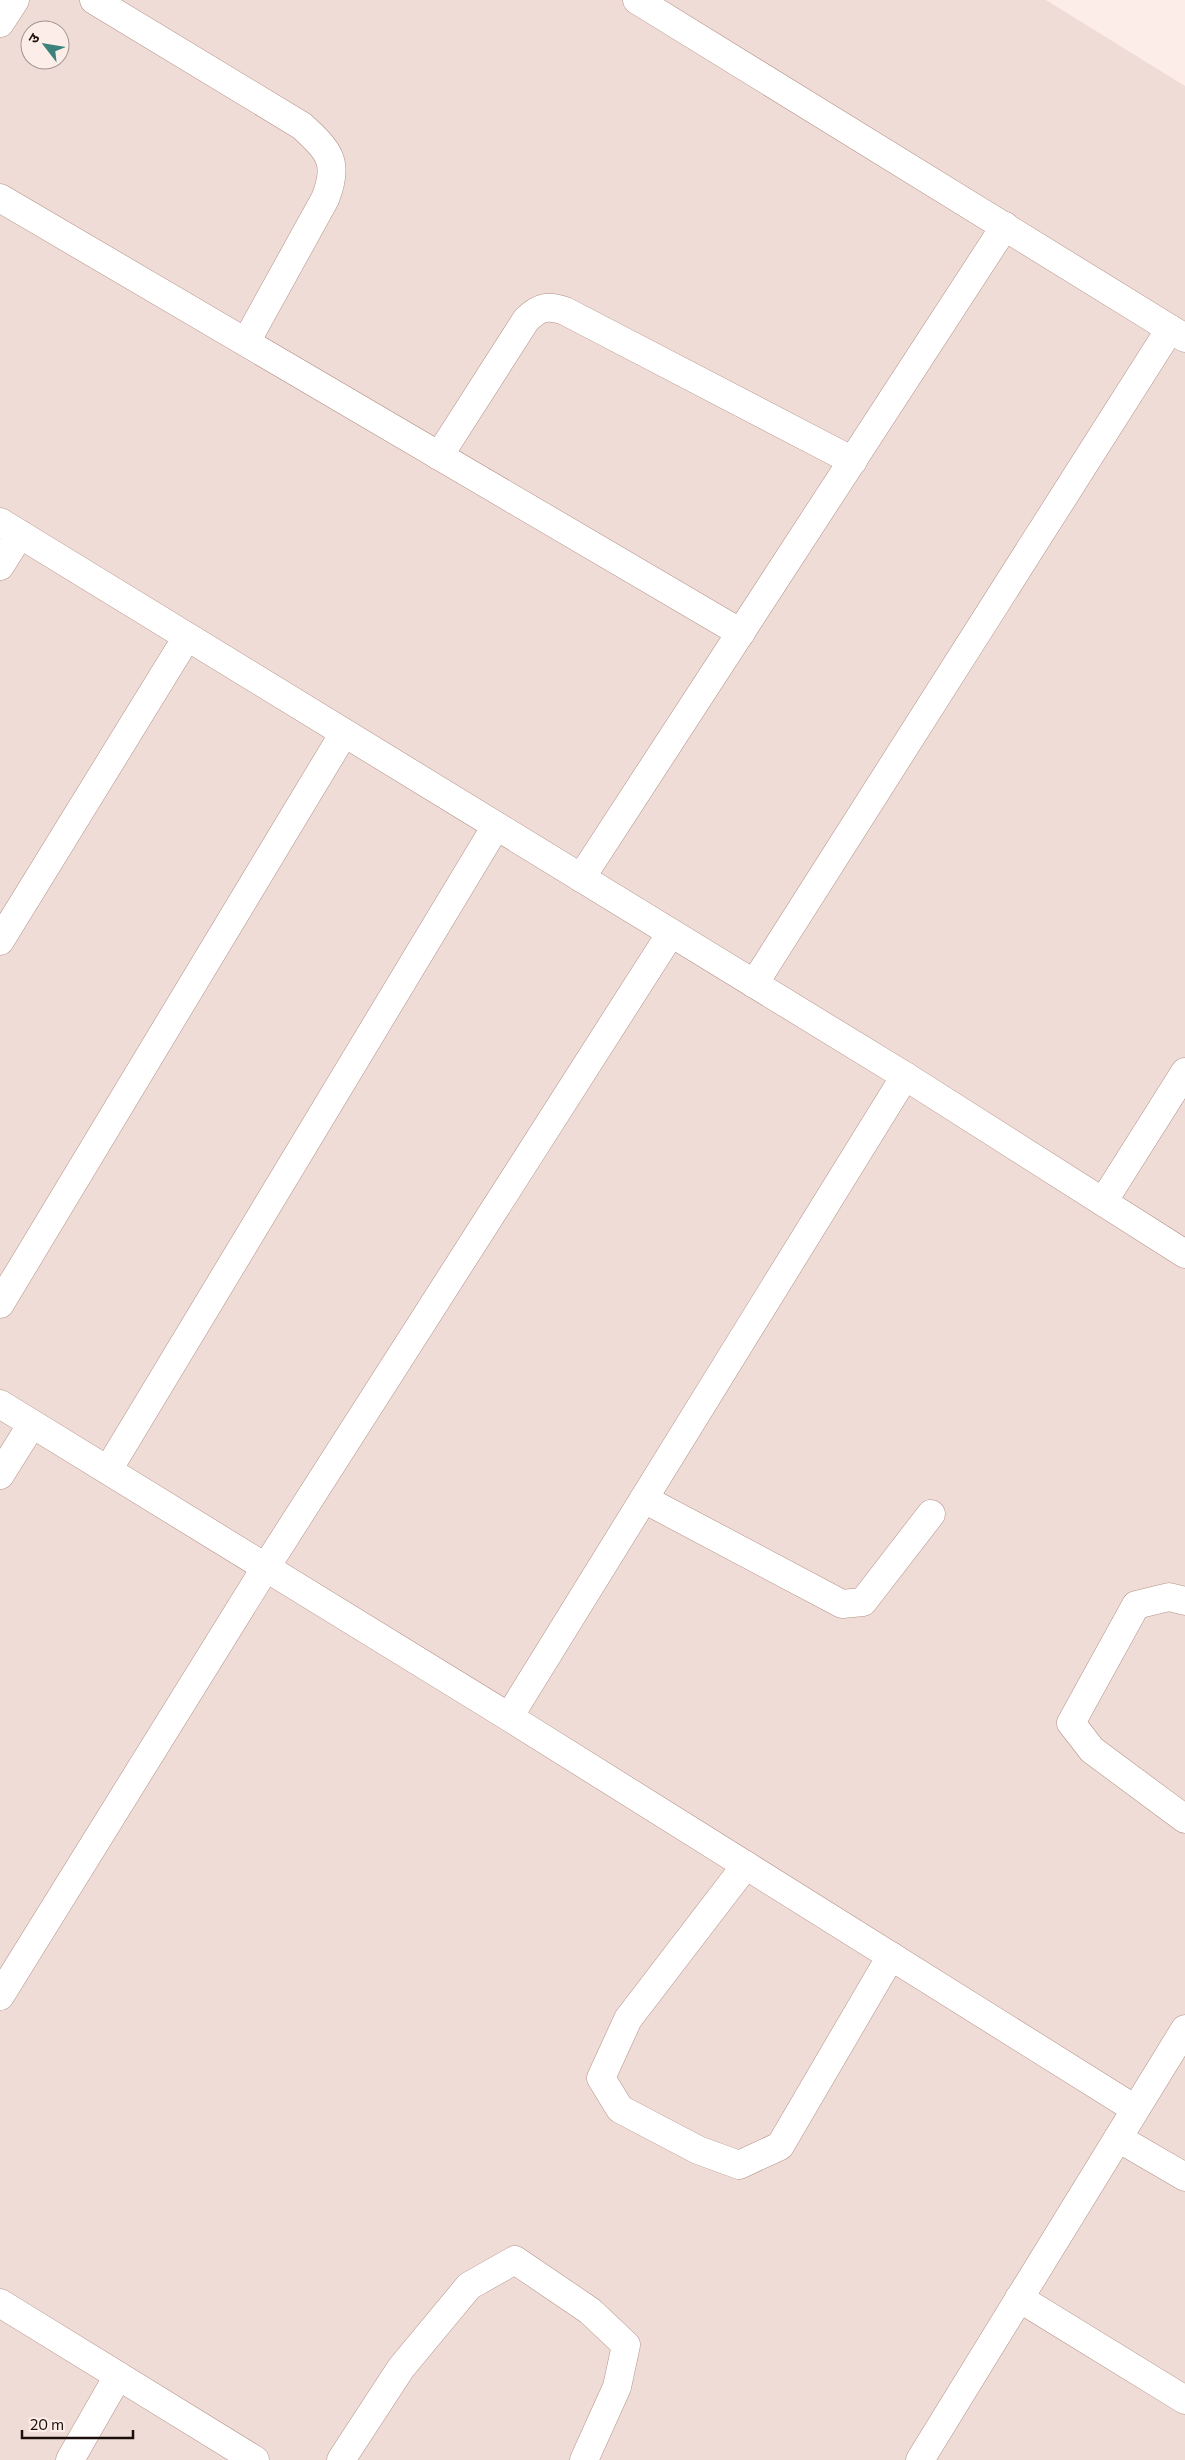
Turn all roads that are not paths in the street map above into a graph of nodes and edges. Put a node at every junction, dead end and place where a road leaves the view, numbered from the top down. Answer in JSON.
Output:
{"nodes":[{"id":1,"x":15,"y":0,"type":"edge"},
{"id":2,"x":94,"y":0,"type":"edge"},
{"id":3,"x":637,"y":0,"type":"edge"},
{"id":4,"x":0,"y":23,"type":"edge"},
{"id":5,"x":0,"y":198,"type":"edge"},
{"id":6,"x":1006,"y":226,"type":"junction"},
{"id":7,"x":1178,"y":333,"type":"edge"},
{"id":8,"x":246,"y":342,"type":"junction"},
{"id":9,"x":439,"y":456,"type":"junction"},
{"id":10,"x":853,"y":460,"type":"junction"},
{"id":11,"x":10,"y":528,"type":"edge"},
{"id":12,"x":0,"y":566,"type":"edge"},
{"id":13,"x":741,"y":633,"type":"junction"},
{"id":14,"x":187,"y":637,"type":"junction"},
{"id":15,"x":344,"y":733,"type":"junction"},
{"id":16,"x":496,"y":826,"type":"junction"},
{"id":17,"x":581,"y":878,"type":"junction"},
{"id":18,"x":671,"y":933,"type":"junction"},
{"id":19,"x":0,"y":941,"type":"edge"},
{"id":20,"x":754,"y":984,"type":"junction"},
{"id":21,"x":1185,"y":1072,"type":"edge"},
{"id":22,"x":905,"y":1076,"type":"junction"},
{"id":23,"x":1103,"y":1202,"type":"junction"},
{"id":24,"x":1185,"y":1254,"type":"edge"},
{"id":25,"x":0,"y":1304,"type":"edge"},
{"id":26,"x":0,"y":1404,"type":"edge"},
{"id":27,"x":32,"y":1424,"type":"junction"},
{"id":28,"x":108,"y":1470,"type":"junction"},
{"id":29,"x":0,"y":1475,"type":"edge"},
{"id":30,"x":644,"y":1499,"type":"junction"},
{"id":31,"x":932,"y":1514,"type":"dead end"},
{"id":32,"x":266,"y":1567,"type":"junction"},
{"id":33,"x":1185,"y":1601,"type":"edge"},
{"id":34,"x":509,"y":1717,"type":"junction"},
{"id":35,"x":1185,"y":1819,"type":"edge"},
{"id":36,"x":746,"y":1865,"type":"junction"},
{"id":37,"x":891,"y":1956,"type":"junction"},
{"id":38,"x":0,"y":1996,"type":"edge"},
{"id":39,"x":1185,"y":2029,"type":"edge"},
{"id":40,"x":1135,"y":2110,"type":"junction"},
{"id":41,"x":1118,"y":2138,"type":"junction"},
{"id":42,"x":1185,"y":2177,"type":"edge"},
{"id":43,"x":1019,"y":2298,"type":"junction"},
{"id":44,"x":0,"y":2303,"type":"edge"},
{"id":45,"x":118,"y":2376,"type":"junction"},
{"id":46,"x":1185,"y":2400,"type":"edge"},
{"id":47,"x":924,"y":2459,"type":"edge"},
{"id":48,"x":70,"y":2460,"type":"edge"},
{"id":49,"x":255,"y":2460,"type":"edge"},
{"id":50,"x":341,"y":2460,"type":"edge"},
{"id":51,"x":584,"y":2460,"type":"edge"}],
"edges":[{"from":1,"to":4,"type":"street"},
{"from":2,"to":8,"type":"street"},
{"from":3,"to":6,"type":"street"},
{"from":5,"to":8,"type":"street"},
{"from":6,"to":7,"type":"street"},
{"from":6,"to":10,"type":"street"},
{"from":7,"to":20,"type":"street"},
{"from":8,"to":9,"type":"street"},
{"from":9,"to":10,"type":"street"},
{"from":9,"to":13,"type":"street"},
{"from":10,"to":13,"type":"street"},
{"from":11,"to":12,"type":"street"},
{"from":11,"to":14,"type":"street"},
{"from":13,"to":17,"type":"street"},
{"from":14,"to":15,"type":"street"},
{"from":14,"to":19,"type":"street"},
{"from":15,"to":16,"type":"street"},
{"from":15,"to":25,"type":"street"},
{"from":16,"to":17,"type":"street"},
{"from":16,"to":28,"type":"street"},
{"from":17,"to":18,"type":"street"},
{"from":18,"to":20,"type":"street"},
{"from":18,"to":32,"type":"street"},
{"from":20,"to":22,"type":"street"},
{"from":21,"to":23,"type":"street"},
{"from":22,"to":23,"type":"street"},
{"from":22,"to":30,"type":"street"},
{"from":23,"to":24,"type":"street"},
{"from":26,"to":27,"type":"street"},
{"from":27,"to":28,"type":"street"},
{"from":27,"to":29,"type":"street"},
{"from":28,"to":32,"type":"street"},
{"from":30,"to":31,"type":"street"},
{"from":30,"to":34,"type":"street"},
{"from":32,"to":34,"type":"street"},
{"from":32,"to":38,"type":"street"},
{"from":33,"to":35,"type":"street"},
{"from":34,"to":36,"type":"street"},
{"from":36,"to":37,"type":"street"},
{"from":36,"to":37,"type":"street"},
{"from":37,"to":40,"type":"street"},
{"from":39,"to":40,"type":"street"},
{"from":40,"to":41,"type":"street"},
{"from":41,"to":42,"type":"street"},
{"from":41,"to":43,"type":"street"},
{"from":43,"to":46,"type":"street"},
{"from":43,"to":47,"type":"street"},
{"from":44,"to":45,"type":"street"},
{"from":45,"to":48,"type":"street"},
{"from":45,"to":49,"type":"street"},
{"from":50,"to":51,"type":"street"}]}
